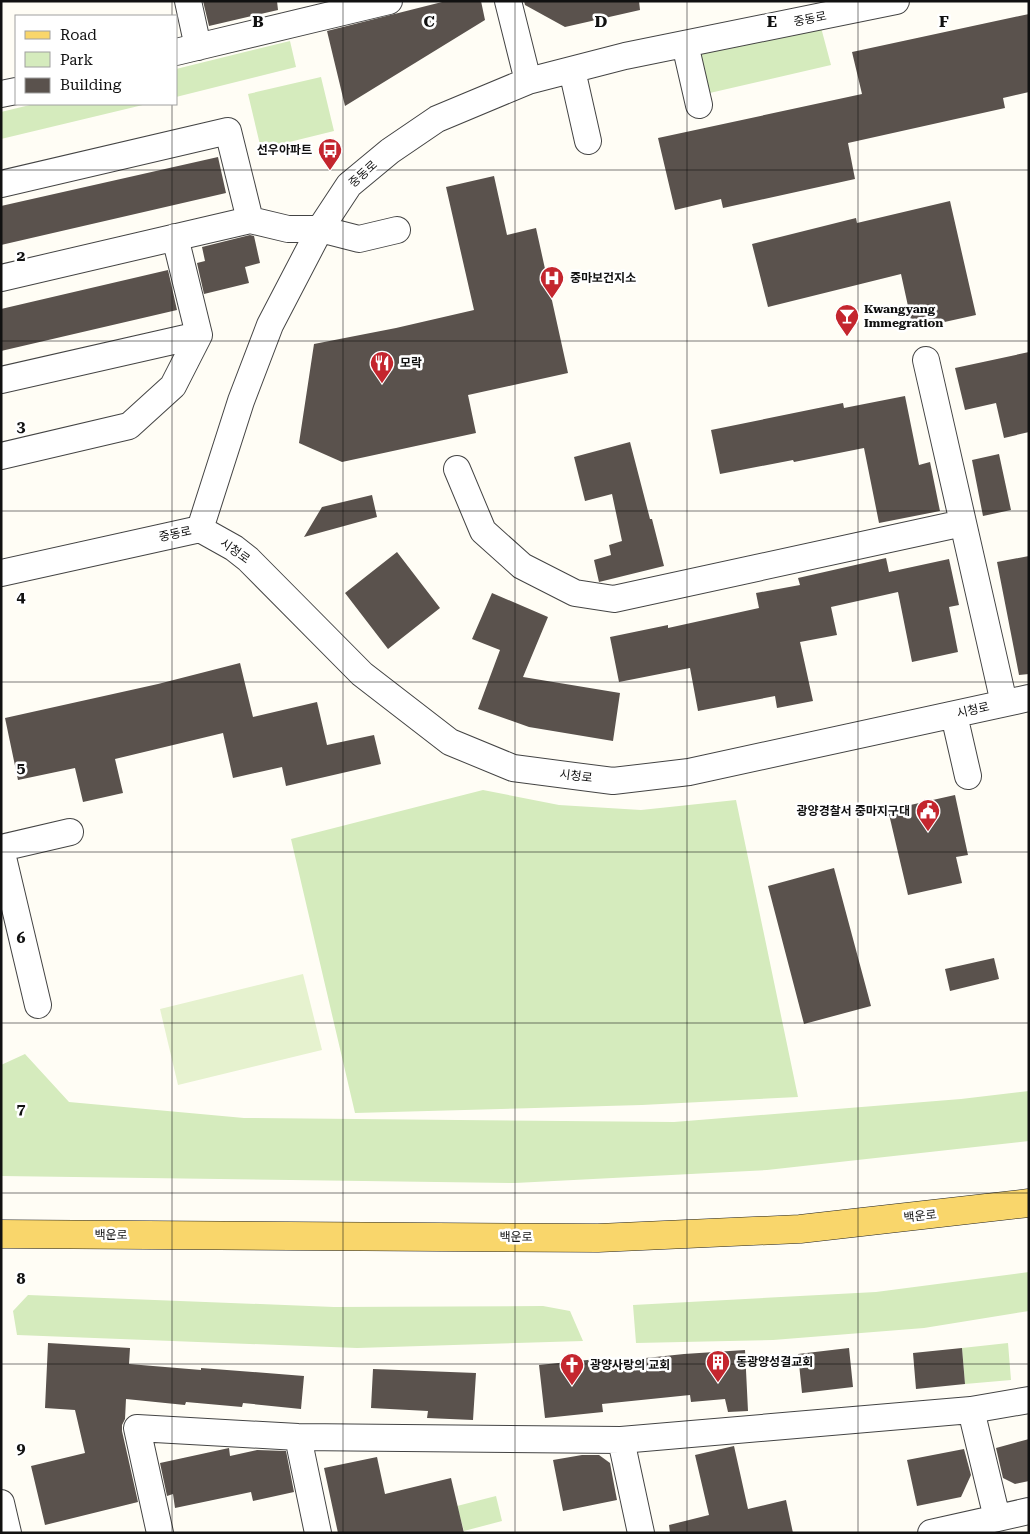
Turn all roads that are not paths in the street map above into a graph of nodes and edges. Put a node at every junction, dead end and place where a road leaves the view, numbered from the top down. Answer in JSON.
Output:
{"nodes":[{"id":1,"x":188,"y":1,"type":"edge"},
{"id":2,"x":389,"y":1,"type":"edge"},
{"id":3,"x":508,"y":1,"type":"edge"},
{"id":4,"x":896,"y":1,"type":"edge"},
{"id":5,"x":685,"y":44,"type":"junction"},
{"id":6,"x":187,"y":50,"type":"edge"},
{"id":7,"x":572,"y":70,"type":"junction"},
{"id":8,"x":528,"y":81,"type":"junction"},
{"id":9,"x":15,"y":91,"type":"edge"},
{"id":10,"x":1,"y":94,"type":"edge"},
{"id":11,"x":699,"y":104,"type":"dead end"},
{"id":12,"x":588,"y":141,"type":"dead end"},
{"id":13,"x":1,"y":184,"type":"edge"},
{"id":14,"x":250,"y":220,"type":"junction"},
{"id":15,"x":320,"y":229,"type":"junction"},
{"id":16,"x":397,"y":230,"type":"dead end"},
{"id":17,"x":175,"y":237,"type":"junction"},
{"id":18,"x":1,"y":278,"type":"edge"},
{"id":19,"x":198,"y":334,"type":"junction"},
{"id":20,"x":926,"y":360,"type":"dead end"},
{"id":21,"x":1,"y":380,"type":"edge"},
{"id":22,"x":1,"y":456,"type":"edge"},
{"id":23,"x":457,"y":469,"type":"dead end"},
{"id":24,"x":962,"y":523,"type":"junction"},
{"id":25,"x":200,"y":529,"type":"junction"},
{"id":26,"x":1,"y":574,"type":"edge"},
{"id":27,"x":1016,"y":701,"type":"edge"},
{"id":28,"x":954,"y":715,"type":"junction"},
{"id":29,"x":968,"y":776,"type":"dead end"},
{"id":30,"x":70,"y":832,"type":"dead end"},
{"id":31,"x":1,"y":849,"type":"edge"},
{"id":32,"x":38,"y":1005,"type":"dead end"},
{"id":33,"x":1029,"y":1203,"type":"edge"},
{"id":34,"x":1,"y":1234,"type":"edge"},
{"id":35,"x":1029,"y":1400,"type":"edge"},
{"id":36,"x":971,"y":1410,"type":"junction"},
{"id":37,"x":298,"y":1437,"type":"junction"},
{"id":38,"x":620,"y":1440,"type":"junction"},
{"id":39,"x":1,"y":1503,"type":"edge"},
{"id":40,"x":1029,"y":1511,"type":"edge"},
{"id":41,"x":997,"y":1518,"type":"junction"},
{"id":42,"x":8,"y":1533,"type":"edge"},
{"id":43,"x":160,"y":1533,"type":"edge"},
{"id":44,"x":318,"y":1533,"type":"edge"},
{"id":45,"x":641,"y":1533,"type":"edge"},
{"id":46,"x":931,"y":1533,"type":"edge"}],
"edges":[{"from":1,"to":6,"type":"street"},
{"from":2,"to":6,"type":"street"},
{"from":3,"to":8,"type":"street"},
{"from":4,"to":5,"type":"street","name":"중동로"},
{"from":5,"to":7,"type":"street","name":"중동로"},
{"from":5,"to":11,"type":"street"},
{"from":7,"to":8,"type":"street","name":"중동로"},
{"from":7,"to":12,"type":"street"},
{"from":8,"to":15,"type":"street","name":"중동로"},
{"from":9,"to":10,"type":"street"},
{"from":13,"to":14,"type":"street"},
{"from":14,"to":15,"type":"street"},
{"from":14,"to":17,"type":"street"},
{"from":15,"to":16,"type":"street"},
{"from":15,"to":25,"type":"street","name":"중동로"},
{"from":17,"to":18,"type":"street"},
{"from":17,"to":19,"type":"street"},
{"from":19,"to":21,"type":"street"},
{"from":19,"to":22,"type":"street"},
{"from":20,"to":24,"type":"street"},
{"from":23,"to":24,"type":"street"},
{"from":24,"to":27,"type":"street"},
{"from":25,"to":26,"type":"street","name":"중동로"},
{"from":25,"to":28,"type":"street","name":"시청로"},
{"from":27,"to":28,"type":"street","name":"시청로"},
{"from":28,"to":29,"type":"street"},
{"from":30,"to":31,"type":"street"},
{"from":31,"to":32,"type":"street"},
{"from":33,"to":34,"type":"main road","name":"백운로"},
{"from":35,"to":36,"type":"street"},
{"from":36,"to":38,"type":"street"},
{"from":36,"to":41,"type":"street"},
{"from":37,"to":38,"type":"street"},
{"from":37,"to":43,"type":"street"},
{"from":37,"to":44,"type":"street"},
{"from":38,"to":45,"type":"street"},
{"from":39,"to":42,"type":"street"},
{"from":40,"to":41,"type":"street"},
{"from":41,"to":46,"type":"street"}]}
